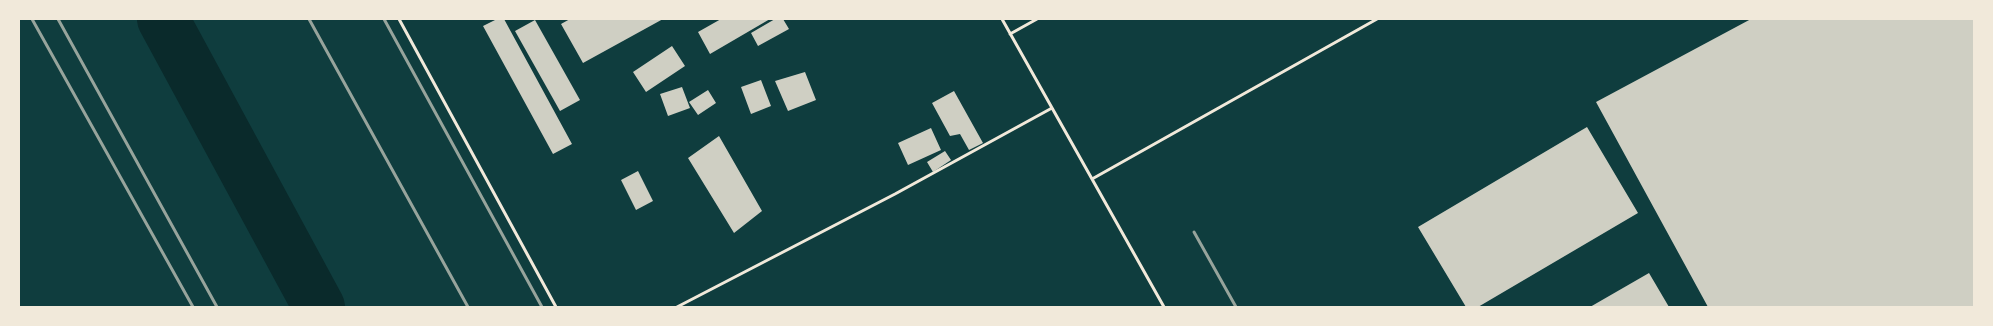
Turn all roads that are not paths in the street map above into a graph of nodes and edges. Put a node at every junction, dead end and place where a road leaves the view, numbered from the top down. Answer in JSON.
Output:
{"nodes":[{"id":1,"x":399,"y":19,"type":"edge"},
{"id":2,"x":1002,"y":19,"type":"edge"},
{"id":3,"x":1037,"y":19,"type":"edge"},
{"id":4,"x":1377,"y":19,"type":"edge"},
{"id":5,"x":1010,"y":34,"type":"junction"},
{"id":6,"x":1052,"y":108,"type":"junction"},
{"id":7,"x":1092,"y":179,"type":"junction"},
{"id":8,"x":556,"y":307,"type":"edge"},
{"id":9,"x":677,"y":307,"type":"edge"},
{"id":10,"x":1164,"y":307,"type":"edge"}],
"edges":[{"from":1,"to":8,"type":"lane"},
{"from":2,"to":5,"type":"lane"},
{"from":3,"to":5,"type":"lane"},
{"from":4,"to":7,"type":"lane"},
{"from":5,"to":6,"type":"lane"},
{"from":6,"to":7,"type":"lane"},
{"from":6,"to":9,"type":"lane"},
{"from":7,"to":10,"type":"lane"}]}
